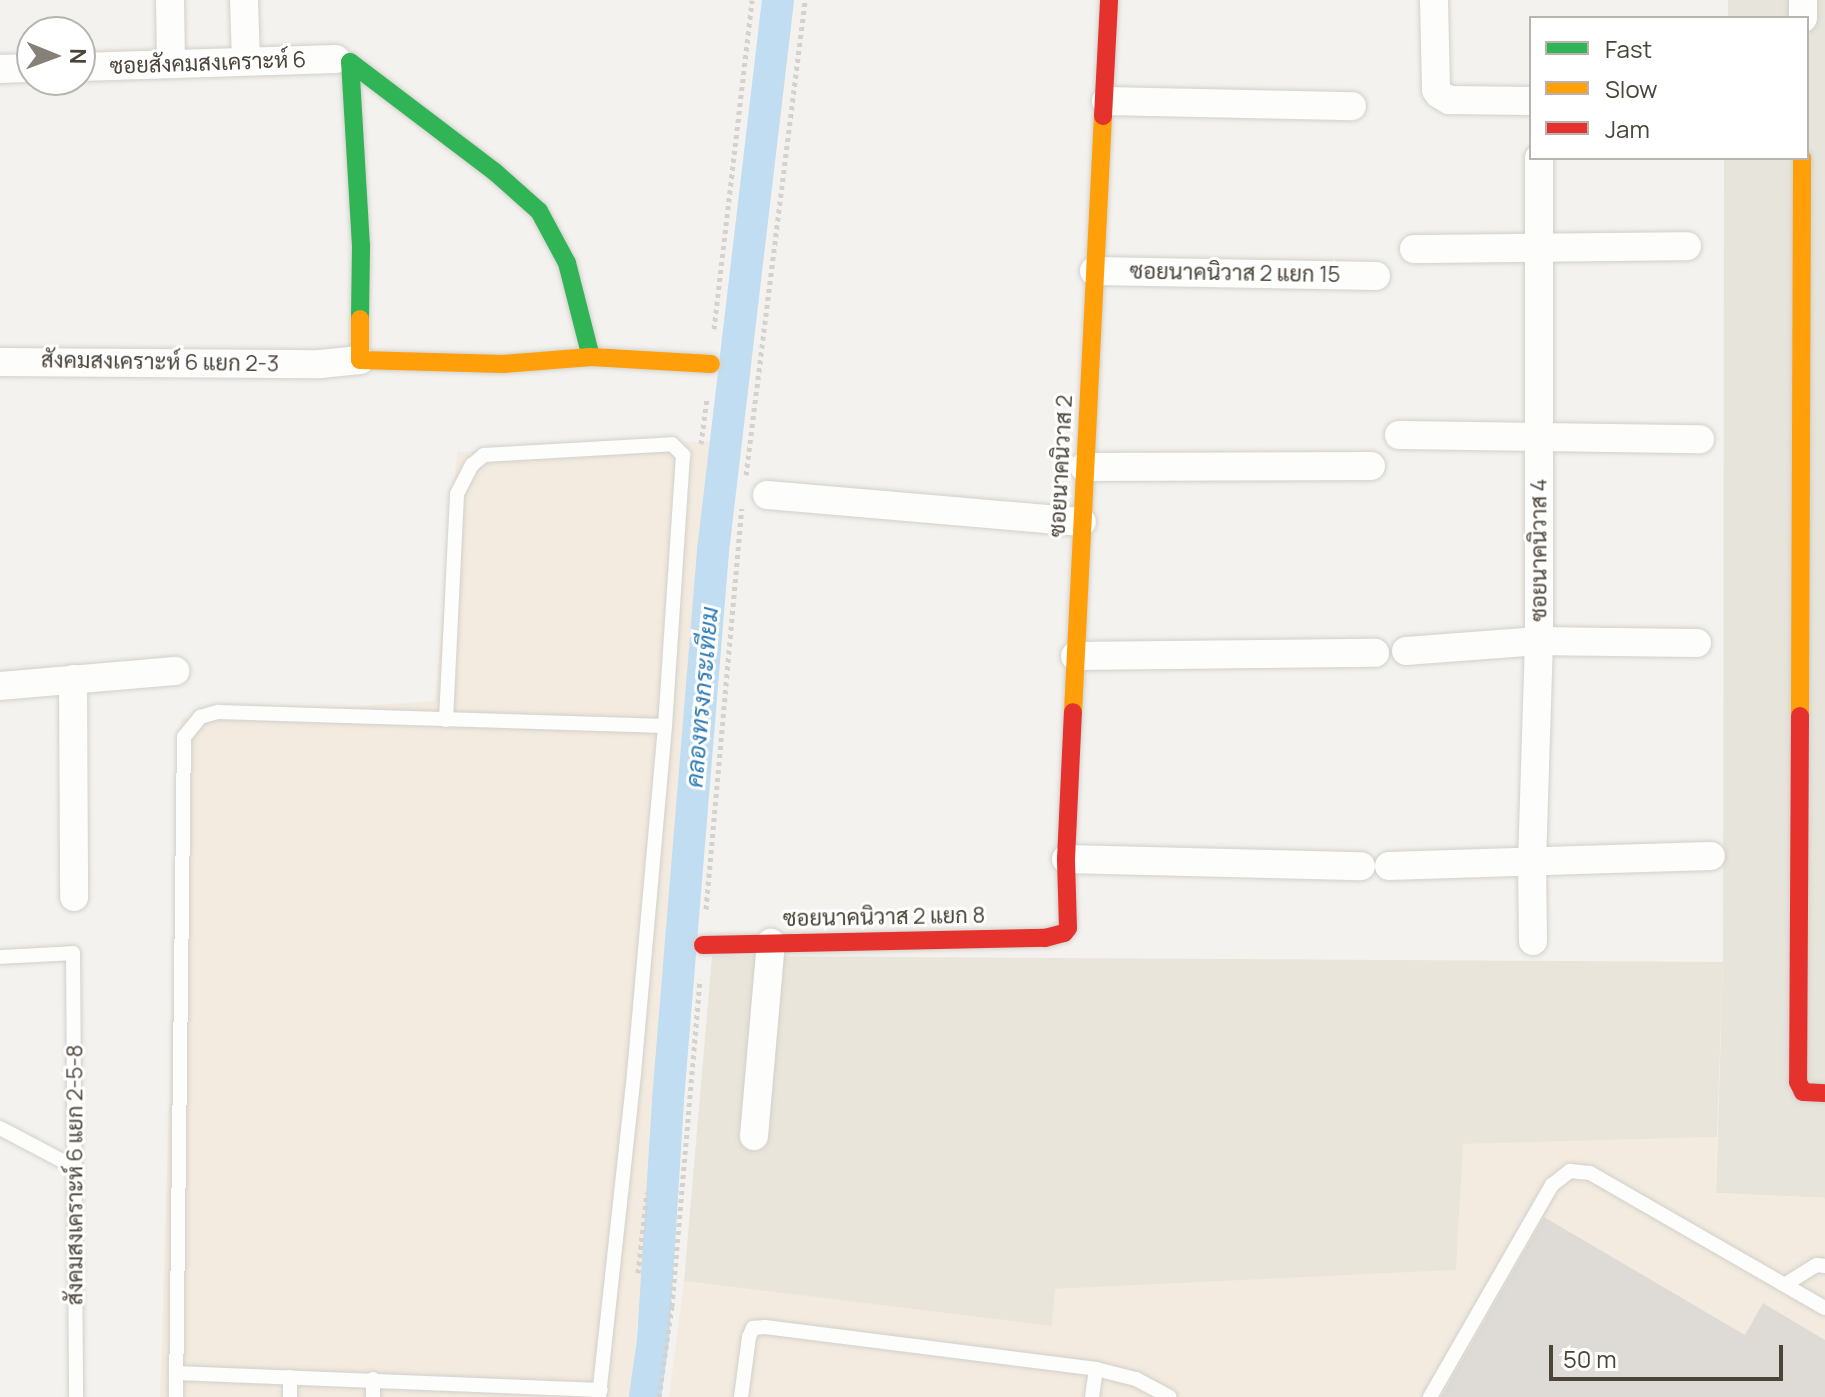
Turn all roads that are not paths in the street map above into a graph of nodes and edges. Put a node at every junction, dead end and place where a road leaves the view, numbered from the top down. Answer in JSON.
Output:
{"nodes":[{"id":1,"x":170,"y":0,"type":"edge"},
{"id":2,"x":244,"y":0,"type":"edge"},
{"id":3,"x":1109,"y":0,"type":"edge"},
{"id":4,"x":1434,"y":0,"type":"edge"},
{"id":5,"x":336,"y":59,"type":"dead end"},
{"id":6,"x":246,"y":60,"type":"junction"},
{"id":7,"x":171,"y":63,"type":"junction"},
{"id":8,"x":96,"y":66,"type":"edge"},
{"id":9,"x":1106,"y":101,"type":"junction"},
{"id":10,"x":1529,"y":101,"type":"edge"},
{"id":11,"x":1352,"y":106,"type":"dead end"},
{"id":12,"x":1539,"y":160,"type":"edge"},
{"id":13,"x":1802,"y":160,"type":"edge"},
{"id":14,"x":1540,"y":246,"type":"junction"},
{"id":15,"x":1687,"y":246,"type":"dead end"},
{"id":16,"x":1414,"y":249,"type":"dead end"},
{"id":17,"x":1094,"y":271,"type":"junction"},
{"id":18,"x":1376,"y":276,"type":"dead end"},
{"id":19,"x":591,"y":357,"type":"junction"},
{"id":20,"x":360,"y":360,"type":"junction"},
{"id":21,"x":0,"y":362,"type":"edge"},
{"id":22,"x":711,"y":364,"type":"dead end"},
{"id":23,"x":1399,"y":435,"type":"dead end"},
{"id":24,"x":1538,"y":438,"type":"junction"},
{"id":25,"x":1700,"y":439,"type":"dead end"},
{"id":26,"x":1371,"y":466,"type":"dead end"},
{"id":27,"x":1084,"y":467,"type":"junction"},
{"id":28,"x":751,"y":494,"type":"road end"},
{"id":29,"x":1082,"y":522,"type":"junction"},
{"id":30,"x":1539,"y":641,"type":"junction"},
{"id":31,"x":1697,"y":643,"type":"dead end"},
{"id":32,"x":1406,"y":651,"type":"dead end"},
{"id":33,"x":1375,"y":653,"type":"dead end"},
{"id":34,"x":1075,"y":656,"type":"junction"},
{"id":35,"x":175,"y":671,"type":"dead end"},
{"id":36,"x":73,"y":679,"type":"junction"},
{"id":37,"x":0,"y":686,"type":"edge"},
{"id":38,"x":446,"y":720,"type":"junction"},
{"id":39,"x":665,"y":726,"type":"junction"},
{"id":40,"x":1711,"y":856,"type":"dead end"},
{"id":41,"x":1066,"y":859,"type":"junction"},
{"id":42,"x":1532,"y":863,"type":"junction"},
{"id":43,"x":1361,"y":866,"type":"dead end"},
{"id":44,"x":1389,"y":866,"type":"dead end"},
{"id":45,"x":74,"y":897,"type":"dead end"},
{"id":46,"x":1064,"y":933,"type":"joint"},
{"id":47,"x":1533,"y":941,"type":"dead end"},
{"id":48,"x":771,"y":943,"type":"junction"},
{"id":49,"x":703,"y":945,"type":"road end"},
{"id":50,"x":0,"y":957,"type":"edge"},
{"id":51,"x":1825,"y":1093,"type":"edge"},
{"id":52,"x":0,"y":1128,"type":"edge"},
{"id":53,"x":754,"y":1136,"type":"dead end"},
{"id":54,"x":76,"y":1168,"type":"junction"},
{"id":55,"x":1825,"y":1266,"type":"edge"},
{"id":56,"x":1786,"y":1284,"type":"junction"},
{"id":57,"x":1825,"y":1308,"type":"edge"},
{"id":58,"x":1096,"y":1369,"type":"junction"},
{"id":59,"x":176,"y":1373,"type":"junction"},
{"id":60,"x":290,"y":1377,"type":"junction"},
{"id":61,"x":373,"y":1379,"type":"junction"},
{"id":62,"x":456,"y":1381,"type":"junction"},
{"id":63,"x":600,"y":1393,"type":"edge"},
{"id":64,"x":76,"y":1397,"type":"edge"},
{"id":65,"x":176,"y":1397,"type":"edge"},
{"id":66,"x":290,"y":1397,"type":"edge"},
{"id":67,"x":373,"y":1397,"type":"edge"},
{"id":68,"x":455,"y":1397,"type":"edge"},
{"id":69,"x":741,"y":1397,"type":"edge"},
{"id":70,"x":1092,"y":1397,"type":"edge"},
{"id":71,"x":1170,"y":1397,"type":"edge"},
{"id":72,"x":1430,"y":1397,"type":"edge"}],
"edges":[{"from":1,"to":7,"type":"street"},
{"from":2,"to":6,"type":"street"},
{"from":3,"to":9,"type":"street","name":"ซอยนาคนิวาส 2"},
{"from":4,"to":10,"type":"street"},
{"from":5,"to":6,"type":"street","name":"ซอยสังคมสงเคราะห์ 6"},
{"from":6,"to":7,"type":"street","name":"ซอยสังคมสงเคราะห์ 6"},
{"from":7,"to":8,"type":"street","name":"ซอยสังคมสงเคราะห์ 6"},
{"from":9,"to":11,"type":"street"},
{"from":9,"to":17,"type":"street","name":"ซอยนาคนิวาส 2"},
{"from":12,"to":14,"type":"street","name":"ซอยนาคนิวาส 4"},
{"from":13,"to":51,"type":"street"},
{"from":14,"to":15,"type":"street"},
{"from":14,"to":16,"type":"street"},
{"from":14,"to":24,"type":"street","name":"ซอยนาคนิวาส 4"},
{"from":17,"to":18,"type":"street","name":"ซอยนาคนิวาส 2 แยก 15"},
{"from":17,"to":27,"type":"street","name":"ซอยนาคนิวาส 2"},
{"from":19,"to":20,"type":"street"},
{"from":19,"to":20,"type":"street"},
{"from":19,"to":22,"type":"street"},
{"from":20,"to":21,"type":"street","name":"สังคมสงเคราะห์ 6 แยก 2-3"},
{"from":23,"to":24,"type":"street"},
{"from":24,"to":25,"type":"street"},
{"from":24,"to":30,"type":"street","name":"ซอยนาคนิวาส 4"},
{"from":26,"to":27,"type":"street"},
{"from":27,"to":29,"type":"street","name":"ซอยนาคนิวาส 2"},
{"from":28,"to":29,"type":"street"},
{"from":29,"to":34,"type":"street","name":"ซอยนาคนิวาส 2"},
{"from":30,"to":31,"type":"street"},
{"from":30,"to":32,"type":"street"},
{"from":30,"to":42,"type":"street","name":"ซอยนาคนิวาส 4"},
{"from":33,"to":34,"type":"street"},
{"from":34,"to":41,"type":"street","name":"ซอยนาคนิวาส 2"},
{"from":35,"to":36,"type":"street"},
{"from":36,"to":37,"type":"street"},
{"from":36,"to":45,"type":"street"},
{"from":38,"to":39,"type":"lane"},
{"from":38,"to":39,"type":"lane"},
{"from":38,"to":59,"type":"lane"},
{"from":39,"to":63,"type":"lane"},
{"from":40,"to":42,"type":"street"},
{"from":41,"to":43,"type":"street"},
{"from":41,"to":46,"type":"street","name":"ซอยนาคนิวาส 2"},
{"from":42,"to":44,"type":"street"},
{"from":42,"to":47,"type":"street","name":"ซอยนาคนิวาส 4"},
{"from":46,"to":48,"type":"street","name":"ซอยนาคนิวาส 2 แยก 8"},
{"from":48,"to":49,"type":"street","name":"ซอยนาคนิวาส 2 แยก 8"},
{"from":48,"to":53,"type":"street"},
{"from":50,"to":54,"type":"lane","name":"สังคมสงเคราะห์ 6 แยก 2-5-8"},
{"from":52,"to":54,"type":"lane"},
{"from":54,"to":64,"type":"lane","name":"สังคมสงเคราะห์ 6 แยก 2-5-8"},
{"from":55,"to":56,"type":"lane"},
{"from":56,"to":57,"type":"lane"},
{"from":56,"to":72,"type":"lane"},
{"from":58,"to":69,"type":"lane"},
{"from":58,"to":70,"type":"lane"},
{"from":58,"to":71,"type":"lane"},
{"from":59,"to":60,"type":"lane"},
{"from":59,"to":65,"type":"lane"},
{"from":60,"to":61,"type":"lane"},
{"from":60,"to":66,"type":"lane"},
{"from":61,"to":62,"type":"lane"},
{"from":61,"to":67,"type":"lane"},
{"from":62,"to":63,"type":"lane"},
{"from":62,"to":68,"type":"lane"}]}
